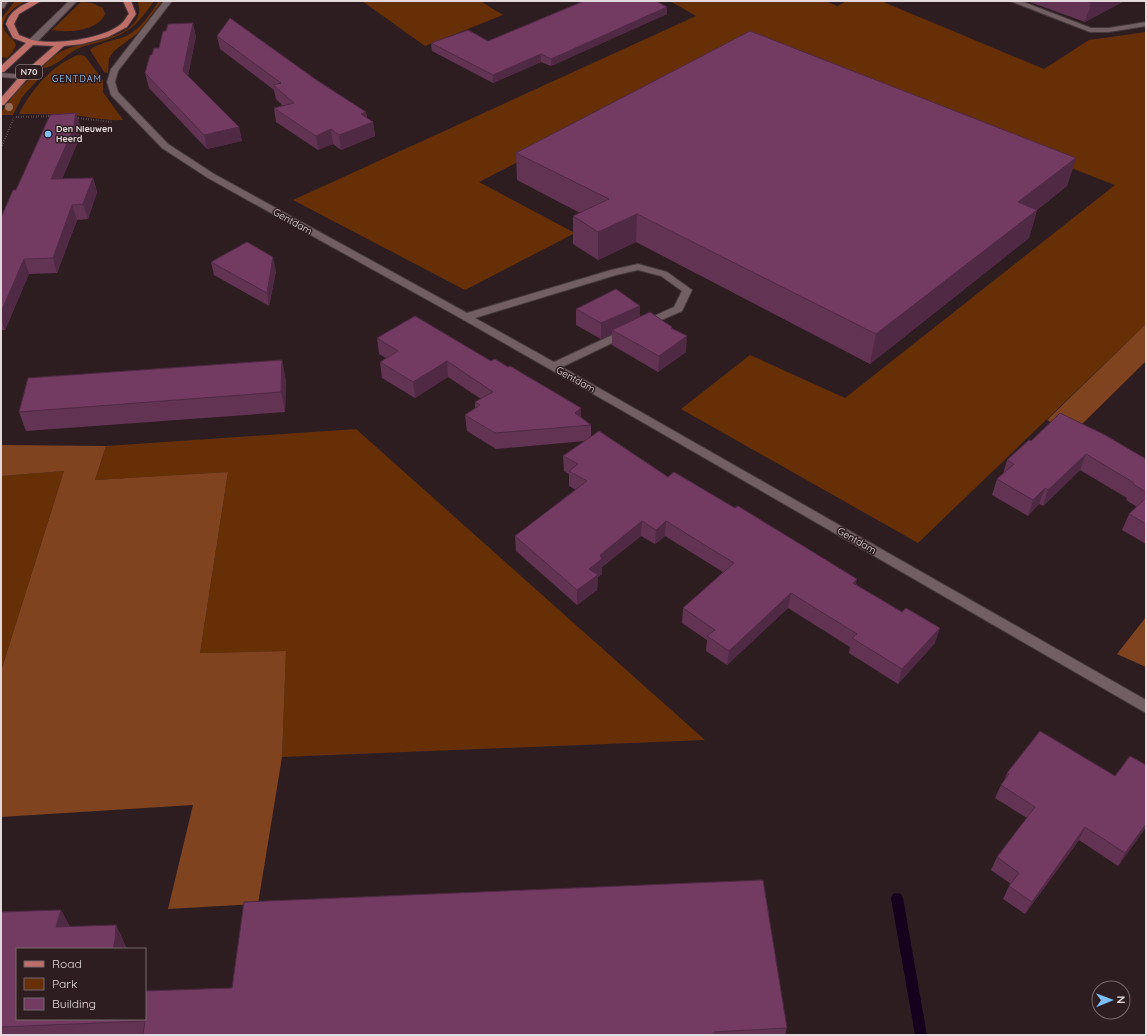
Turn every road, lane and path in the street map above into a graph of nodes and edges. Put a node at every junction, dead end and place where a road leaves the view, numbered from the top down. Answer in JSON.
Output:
{"nodes":[{"id":1,"x":4,"y":1,"type":"edge"},
{"id":2,"x":37,"y":1,"type":"edge"},
{"id":3,"x":73,"y":1,"type":"edge"},
{"id":4,"x":127,"y":1,"type":"edge"},
{"id":5,"x":168,"y":1,"type":"edge"},
{"id":6,"x":1014,"y":1,"type":"edge"},
{"id":7,"x":1,"y":6,"type":"edge"},
{"id":8,"x":1146,"y":24,"type":"edge"},
{"id":9,"x":32,"y":42,"type":"junction"},
{"id":10,"x":61,"y":44,"type":"junction"},
{"id":11,"x":1,"y":70,"type":"edge"},
{"id":12,"x":1,"y":75,"type":"edge"},
{"id":13,"x":24,"y":77,"type":"junction"},
{"id":14,"x":1,"y":103,"type":"edge"},
{"id":15,"x":54,"y":116,"type":"edge"},
{"id":16,"x":7,"y":117,"type":"dead end"},
{"id":17,"x":70,"y":117,"type":"edge"},
{"id":18,"x":141,"y":124,"type":"junction"},
{"id":19,"x":466,"y":317,"type":"junction"},
{"id":20,"x":553,"y":367,"type":"junction"},
{"id":21,"x":1146,"y":707,"type":"edge"}],
"edges":[{"from":1,"to":7,"type":"street"},
{"from":2,"to":9,"type":"main road"},
{"from":3,"to":9,"type":"street"},
{"from":4,"to":10,"type":"main road"},
{"from":5,"to":18,"type":"street","name":"Gentdam"},
{"from":6,"to":8,"type":"street"},
{"from":9,"to":10,"type":"main road"},
{"from":9,"to":11,"type":"main road","number":"N70"},
{"from":10,"to":13,"type":"main road","number":"N70"},
{"from":12,"to":13,"type":"street"},
{"from":13,"to":14,"type":"main road","number":"N70"},
{"from":15,"to":16,"type":"path"},
{"from":17,"to":18,"type":"path"},
{"from":18,"to":19,"type":"street","name":"Gentdam"},
{"from":19,"to":20,"type":"street","name":"Gentdam"},
{"from":19,"to":20,"type":"street"},
{"from":20,"to":21,"type":"street","name":"Gentdam"}]}
